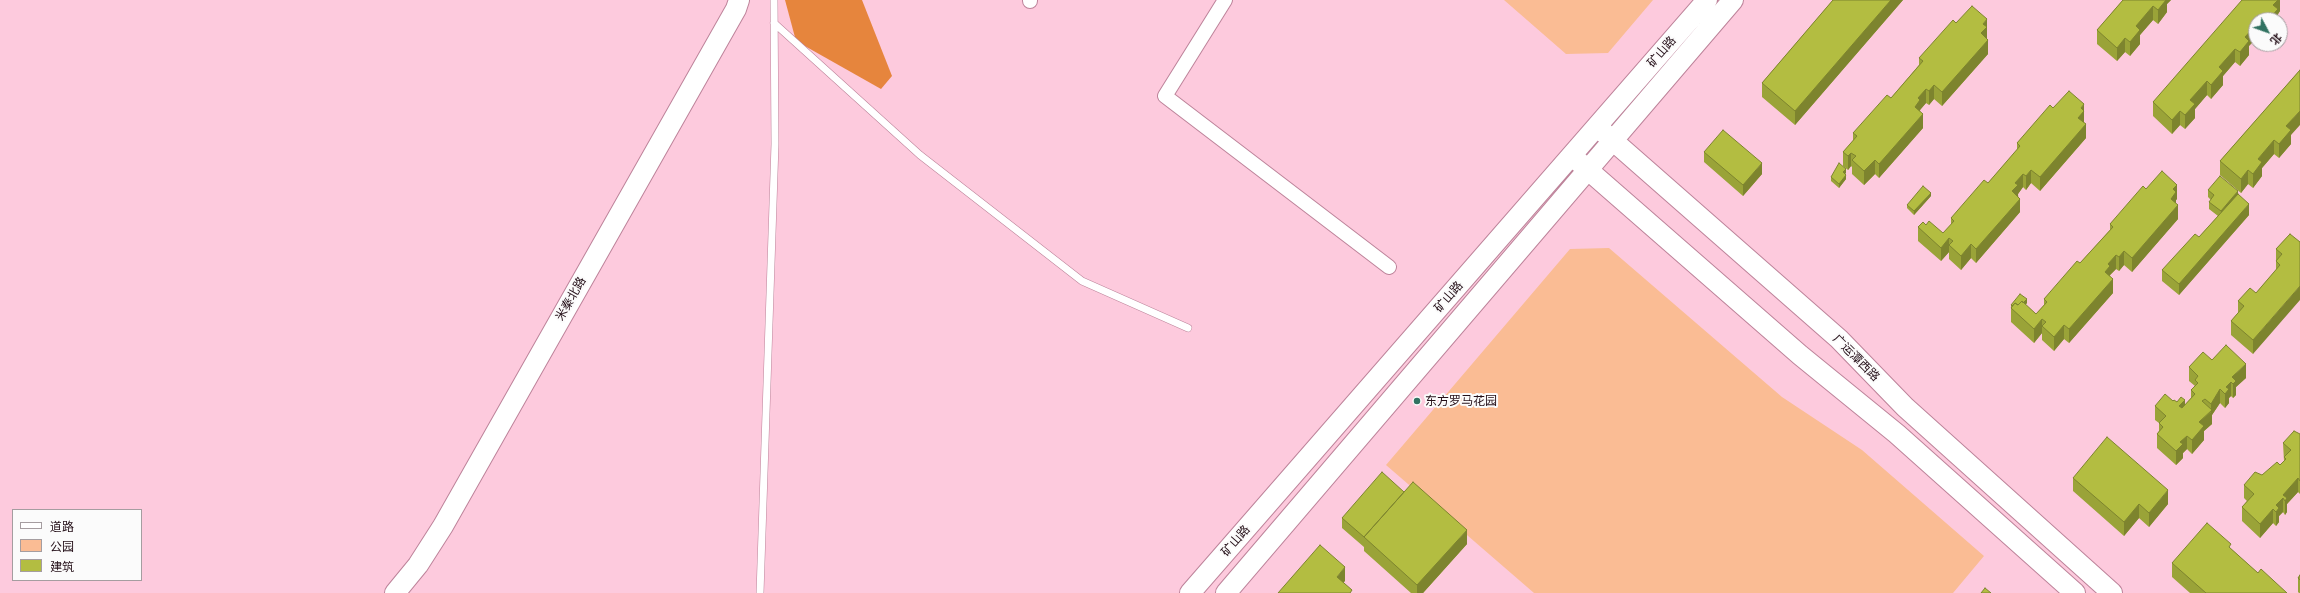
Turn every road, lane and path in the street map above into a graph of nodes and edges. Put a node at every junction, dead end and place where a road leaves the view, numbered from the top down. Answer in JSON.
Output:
{"nodes":[{"id":1,"x":739,"y":0,"type":"edge"},
{"id":2,"x":774,"y":0,"type":"edge"},
{"id":3,"x":1225,"y":0,"type":"edge"},
{"id":4,"x":1707,"y":0,"type":"edge"},
{"id":5,"x":1733,"y":0,"type":"edge"},
{"id":6,"x":774,"y":24,"type":"junction"},
{"id":7,"x":1597,"y":127,"type":"junction"},
{"id":8,"x":1612,"y":140,"type":"junction"},
{"id":9,"x":1571,"y":155,"type":"junction"},
{"id":10,"x":1589,"y":170,"type":"junction"},
{"id":11,"x":1388,"y":268,"type":"dead end"},
{"id":12,"x":1188,"y":328,"type":"dead end"},
{"id":13,"x":395,"y":593,"type":"edge"},
{"id":14,"x":760,"y":593,"type":"edge"},
{"id":15,"x":1190,"y":593,"type":"edge"},
{"id":16,"x":1226,"y":593,"type":"edge"},
{"id":17,"x":2075,"y":593,"type":"edge"},
{"id":18,"x":2112,"y":593,"type":"edge"}],
"edges":[{"from":1,"to":13,"type":"street","name":"米秦北路"},
{"from":2,"to":6,"type":"lane"},
{"from":3,"to":11,"type":"street"},
{"from":4,"to":7,"type":"street","name":"矿山路"},
{"from":5,"to":8,"type":"street","name":"矿山路"},
{"from":6,"to":12,"type":"lane"},
{"from":6,"to":14,"type":"lane"},
{"from":7,"to":8,"type":"street","name":"广运潭西路"},
{"from":7,"to":9,"type":"street","name":"矿山路"},
{"from":8,"to":10,"type":"street","name":"矿山路"},
{"from":8,"to":18,"type":"street","name":"广运潭西路"},
{"from":9,"to":10,"type":"street"},
{"from":9,"to":15,"type":"street","name":"矿山路"},
{"from":10,"to":16,"type":"street","name":"矿山路"},
{"from":10,"to":17,"type":"street"}]}
